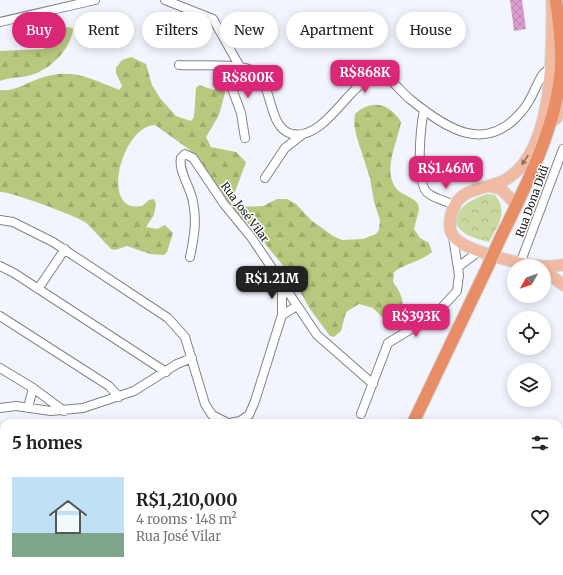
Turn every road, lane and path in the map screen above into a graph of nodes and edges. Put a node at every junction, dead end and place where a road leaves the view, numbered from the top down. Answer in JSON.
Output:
{"nodes":[{"id":1,"x":95,"y":0,"type":"edge"},
{"id":2,"x":164,"y":0,"type":"edge"},
{"id":3,"x":552,"y":0,"type":"edge"},
{"id":4,"x":556,"y":0,"type":"edge"},
{"id":5,"x":560,"y":0,"type":"edge"},
{"id":6,"x":563,"y":7,"type":"edge"},
{"id":7,"x":0,"y":22,"type":"edge"},
{"id":8,"x":179,"y":65,"type":"dead end"},
{"id":9,"x":224,"y":67,"type":"junction"},
{"id":10,"x":240,"y":67,"type":"junction"},
{"id":11,"x":552,"y":70,"type":"junction"},
{"id":12,"x":563,"y":101,"type":"edge"},
{"id":13,"x":424,"y":110,"type":"junction"},
{"id":14,"x":304,"y":133,"type":"junction"},
{"id":15,"x":245,"y":138,"type":"dead end"},
{"id":16,"x":563,"y":149,"type":"edge"},
{"id":17,"x":536,"y":160,"type":"junction"},
{"id":18,"x":266,"y":178,"type":"dead end"},
{"id":19,"x":489,"y":186,"type":"junction"},
{"id":20,"x":454,"y":205,"type":"junction"},
{"id":21,"x":517,"y":205,"type":"junction"},
{"id":22,"x":0,"y":220,"type":"edge"},
{"id":23,"x":454,"y":237,"type":"junction"},
{"id":24,"x":65,"y":249,"type":"junction"},
{"id":25,"x":478,"y":252,"type":"junction"},
{"id":26,"x":190,"y":257,"type":"dead end"},
{"id":27,"x":508,"y":259,"type":"edge"},
{"id":28,"x":522,"y":259,"type":"edge"},
{"id":29,"x":563,"y":265,"type":"edge"},
{"id":30,"x":0,"y":266,"type":"edge"},
{"id":31,"x":551,"y":266,"type":"edge"},
{"id":32,"x":458,"y":267,"type":"junction"},
{"id":33,"x":551,"y":276,"type":"edge"},
{"id":34,"x":282,"y":285,"type":"junction"},
{"id":35,"x":563,"y":286,"type":"edge"},
{"id":36,"x":38,"y":289,"type":"junction"},
{"id":37,"x":297,"y":306,"type":"junction"},
{"id":38,"x":282,"y":315,"type":"junction"},
{"id":39,"x":0,"y":316,"type":"edge"},
{"id":40,"x":192,"y":358,"type":"junction"},
{"id":41,"x":0,"y":368,"type":"edge"},
{"id":42,"x":166,"y":372,"type":"junction"},
{"id":43,"x":373,"y":384,"type":"junction"},
{"id":44,"x":33,"y":388,"type":"junction"},
{"id":45,"x":120,"y":397,"type":"junction"},
{"id":46,"x":0,"y":408,"type":"edge"},
{"id":47,"x":28,"y":408,"type":"junction"},
{"id":48,"x":64,"y":411,"type":"junction"},
{"id":49,"x":361,"y":414,"type":"dead end"},
{"id":50,"x":219,"y":419,"type":"edge"},
{"id":51,"x":243,"y":419,"type":"edge"},
{"id":52,"x":416,"y":419,"type":"edge"}],
"edges":[{"from":1,"to":7,"type":"street"},
{"from":2,"to":10,"type":"street"},
{"from":3,"to":11,"type":"main road"},
{"from":4,"to":17,"type":"highway"},
{"from":5,"to":6,"type":"main road"},
{"from":8,"to":9,"type":"street"},
{"from":9,"to":10,"type":"street"},
{"from":9,"to":15,"type":"street"},
{"from":10,"to":14,"type":"street"},
{"from":11,"to":13,"type":"street"},
{"from":11,"to":19,"type":"main road","one_way":true},
{"from":12,"to":17,"type":"main road"},
{"from":13,"to":14,"type":"street"},
{"from":13,"to":20,"type":"street"},
{"from":14,"to":18,"type":"street"},
{"from":16,"to":28,"type":"street","name":"Rua Dona Didi"},
{"from":17,"to":21,"type":"highway"},
{"from":19,"to":20,"type":"main road"},
{"from":19,"to":21,"type":"main road"},
{"from":20,"to":23,"type":"main road"},
{"from":21,"to":52,"type":"highway","bridge":true},
{"from":22,"to":24,"type":"street"},
{"from":23,"to":25,"type":"main road"},
{"from":23,"to":32,"type":"street"},
{"from":24,"to":36,"type":"street"},
{"from":24,"to":40,"type":"street"},
{"from":25,"to":27,"type":"main road"},
{"from":25,"to":32,"type":"street"},
{"from":26,"to":34,"type":"street","name":"Rua José Vilar"},
{"from":29,"to":31,"type":"main road"},
{"from":30,"to":36,"type":"street"},
{"from":32,"to":43,"type":"street"},
{"from":33,"to":35,"type":"main road"},
{"from":34,"to":37,"type":"street","name":"Rua José Vilar"},
{"from":34,"to":38,"type":"street"},
{"from":36,"to":42,"type":"street"},
{"from":37,"to":38,"type":"street"},
{"from":37,"to":43,"type":"street","name":"Rua José Vilar"},
{"from":38,"to":51,"type":"street"},
{"from":39,"to":45,"type":"street"},
{"from":40,"to":42,"type":"street"},
{"from":40,"to":50,"type":"street"},
{"from":41,"to":44,"type":"street"},
{"from":42,"to":45,"type":"street"},
{"from":43,"to":49,"type":"street"},
{"from":44,"to":47,"type":"street"},
{"from":44,"to":48,"type":"street"},
{"from":45,"to":48,"type":"street"},
{"from":46,"to":47,"type":"street"},
{"from":47,"to":48,"type":"street"}]}
